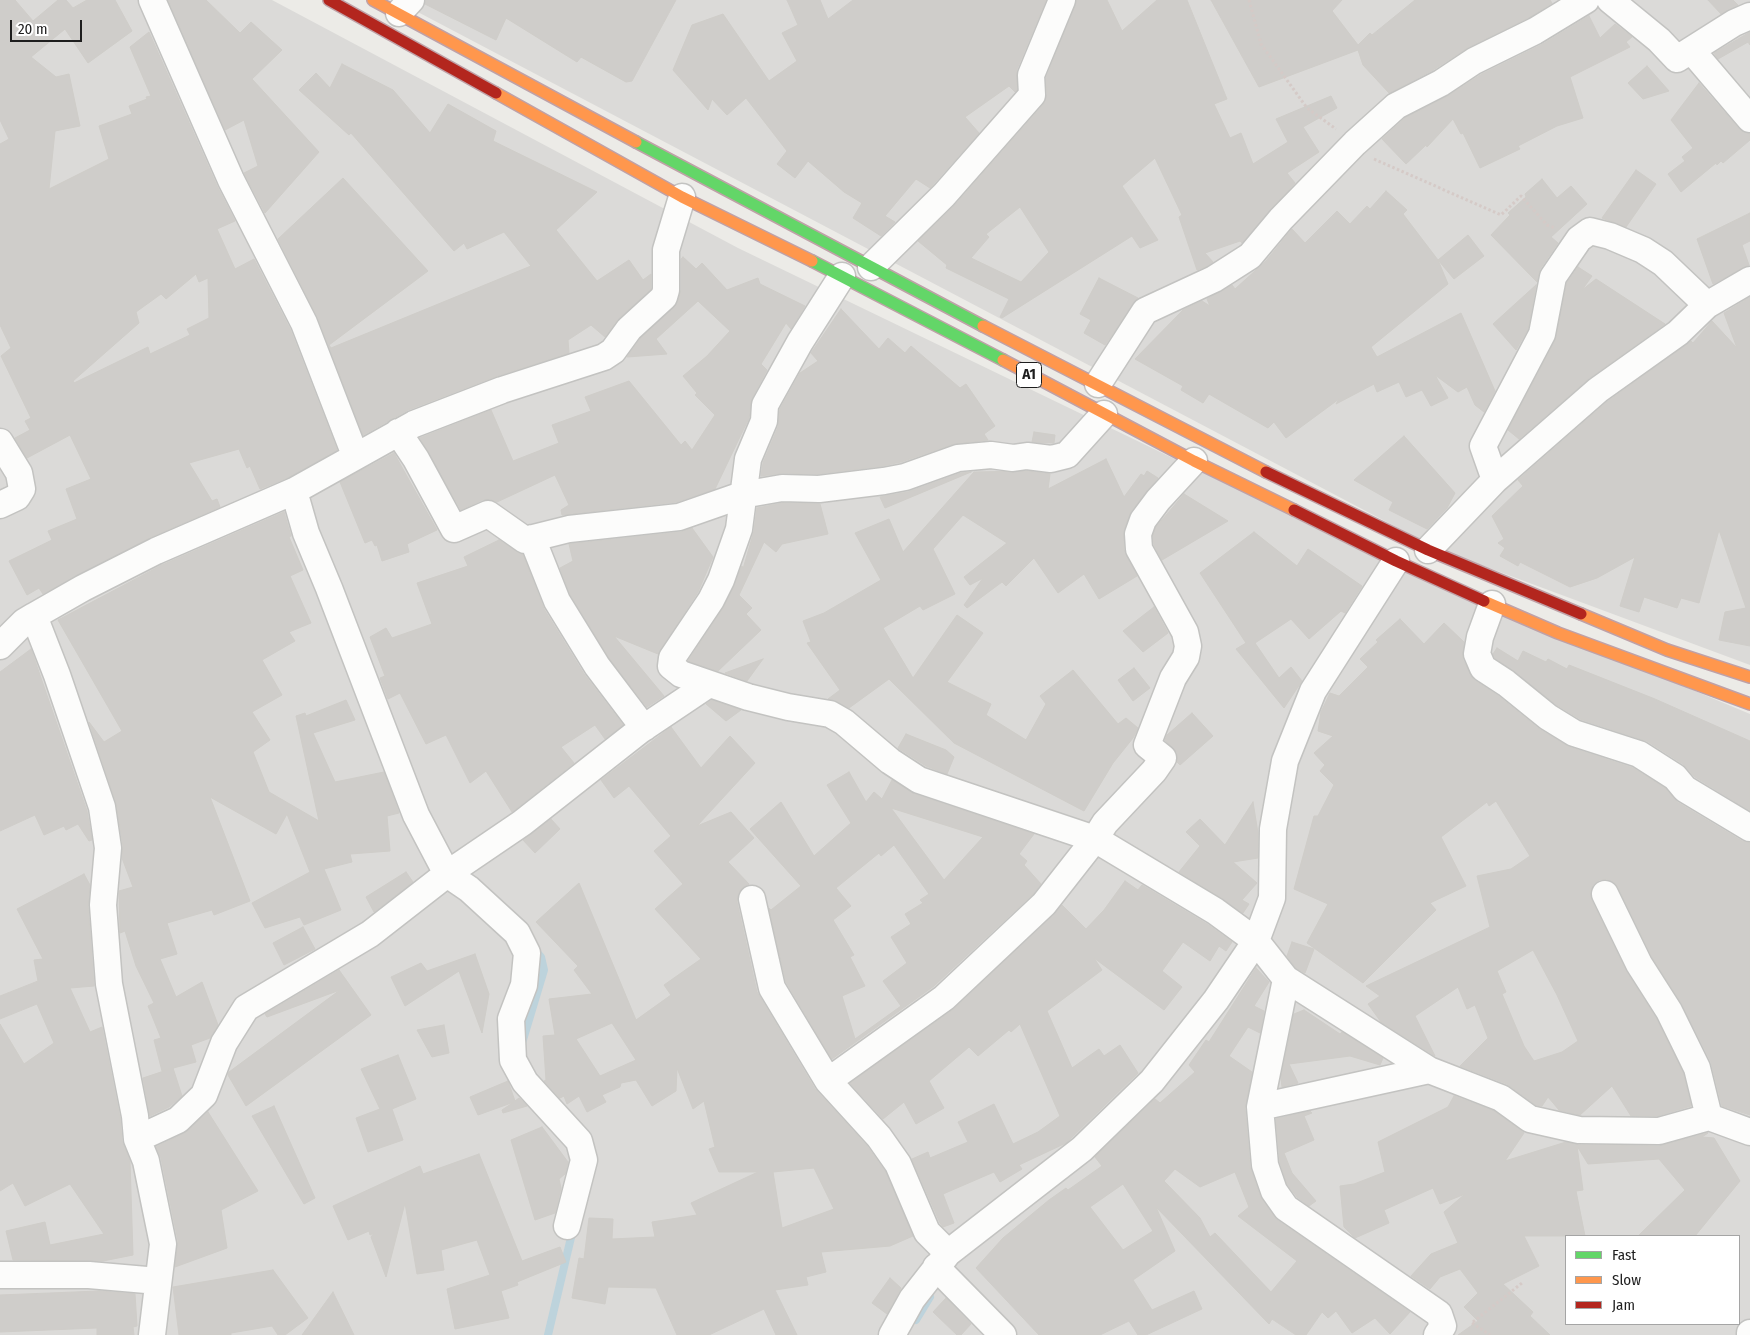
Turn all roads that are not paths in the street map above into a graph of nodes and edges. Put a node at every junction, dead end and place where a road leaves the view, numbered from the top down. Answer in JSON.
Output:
{"nodes":[{"id":1,"x":152,"y":0,"type":"edge"},
{"id":2,"x":329,"y":0,"type":"edge"},
{"id":3,"x":373,"y":0,"type":"edge"},
{"id":4,"x":1062,"y":0,"type":"edge"},
{"id":5,"x":1586,"y":0,"type":"edge"},
{"id":6,"x":1610,"y":0,"type":"edge"},
{"id":7,"x":405,"y":7,"type":"edge"},
{"id":8,"x":1750,"y":16,"type":"edge"},
{"id":9,"x":1692,"y":51,"type":"junction"},
{"id":10,"x":1750,"y":118,"type":"edge"},
{"id":11,"x":682,"y":197,"type":"junction"},
{"id":12,"x":871,"y":267,"type":"junction"},
{"id":13,"x":842,"y":276,"type":"junction"},
{"id":14,"x":1750,"y":280,"type":"edge"},
{"id":15,"x":1707,"y":305,"type":"junction"},
{"id":16,"x":1098,"y":384,"type":"junction"},
{"id":17,"x":1104,"y":414,"type":"junction"},
{"id":18,"x":398,"y":432,"type":"junction"},
{"id":19,"x":0,"y":442,"type":"edge"},
{"id":20,"x":355,"y":455,"type":"junction"},
{"id":21,"x":1194,"y":461,"type":"junction"},
{"id":22,"x":1495,"y":480,"type":"junction"},
{"id":23,"x":294,"y":492,"type":"junction"},
{"id":24,"x":742,"y":496,"type":"junction"},
{"id":25,"x":0,"y":505,"type":"edge"},
{"id":26,"x":532,"y":538,"type":"junction"},
{"id":27,"x":1428,"y":550,"type":"junction"},
{"id":28,"x":1396,"y":561,"type":"junction"},
{"id":29,"x":1492,"y":604,"type":"junction"},
{"id":30,"x":34,"y":616,"type":"junction"},
{"id":31,"x":0,"y":646,"type":"edge"},
{"id":32,"x":1750,"y":677,"type":"edge"},
{"id":33,"x":709,"y":684,"type":"junction"},
{"id":34,"x":1750,"y":704,"type":"edge"},
{"id":35,"x":644,"y":728,"type":"junction"},
{"id":36,"x":1750,"y":828,"type":"edge"},
{"id":37,"x":1095,"y":839,"type":"junction"},
{"id":38,"x":447,"y":874,"type":"junction"},
{"id":39,"x":1605,"y":894,"type":"dead end"},
{"id":40,"x":752,"y":899,"type":"dead end"},
{"id":41,"x":1256,"y":941,"type":"junction"},
{"id":42,"x":1286,"y":979,"type":"junction"},
{"id":43,"x":1429,"y":1070,"type":"junction"},
{"id":44,"x":828,"y":1081,"type":"junction"},
{"id":45,"x":1260,"y":1107,"type":"junction"},
{"id":46,"x":1709,"y":1117,"type":"junction"},
{"id":47,"x":1750,"y":1132,"type":"edge"},
{"id":48,"x":137,"y":1139,"type":"junction"},
{"id":49,"x":567,"y":1226,"type":"dead end"},
{"id":50,"x":942,"y":1260,"type":"junction"},
{"id":51,"x":0,"y":1275,"type":"edge"},
{"id":52,"x":158,"y":1281,"type":"junction"},
{"id":53,"x":152,"y":1335,"type":"edge"},
{"id":54,"x":892,"y":1335,"type":"edge"},
{"id":55,"x":1003,"y":1335,"type":"edge"},
{"id":56,"x":1437,"y":1335,"type":"edge"}],
"edges":[{"from":1,"to":20,"type":"street"},
{"from":2,"to":11,"type":"highway","number":"A1"},
{"from":3,"to":7,"type":"highway","number":"A1"},
{"from":4,"to":12,"type":"street"},
{"from":5,"to":16,"type":"street"},
{"from":6,"to":9,"type":"street"},
{"from":7,"to":12,"type":"highway","number":"A1"},
{"from":8,"to":9,"type":"street"},
{"from":9,"to":10,"type":"street"},
{"from":11,"to":13,"type":"highway","number":"A1"},
{"from":11,"to":18,"type":"street"},
{"from":12,"to":16,"type":"highway","number":"A1"},
{"from":13,"to":17,"type":"highway","number":"A1"},
{"from":13,"to":24,"type":"street"},
{"from":14,"to":15,"type":"street"},
{"from":15,"to":22,"type":"street"},
{"from":15,"to":22,"type":"street"},
{"from":16,"to":27,"type":"highway","number":"A1"},
{"from":17,"to":21,"type":"highway","number":"A1"},
{"from":17,"to":24,"type":"street"},
{"from":18,"to":20,"type":"street"},
{"from":18,"to":26,"type":"street"},
{"from":19,"to":25,"type":"street"},
{"from":20,"to":23,"type":"street"},
{"from":21,"to":28,"type":"highway","number":"A1"},
{"from":21,"to":37,"type":"street"},
{"from":22,"to":27,"type":"street"},
{"from":23,"to":30,"type":"street"},
{"from":23,"to":38,"type":"street"},
{"from":24,"to":26,"type":"street"},
{"from":24,"to":33,"type":"street"},
{"from":26,"to":35,"type":"street"},
{"from":27,"to":32,"type":"highway","number":"A1"},
{"from":28,"to":29,"type":"highway","number":"A1"},
{"from":28,"to":41,"type":"street"},
{"from":29,"to":34,"type":"highway","number":"A1"},
{"from":29,"to":36,"type":"street"},
{"from":30,"to":31,"type":"street"},
{"from":30,"to":48,"type":"street"},
{"from":33,"to":35,"type":"street"},
{"from":33,"to":37,"type":"street"},
{"from":35,"to":38,"type":"street"},
{"from":37,"to":41,"type":"street"},
{"from":37,"to":44,"type":"street"},
{"from":38,"to":48,"type":"street"},
{"from":38,"to":49,"type":"street"},
{"from":39,"to":46,"type":"street"},
{"from":40,"to":44,"type":"street"},
{"from":41,"to":42,"type":"street"},
{"from":41,"to":50,"type":"street"},
{"from":42,"to":43,"type":"street"},
{"from":42,"to":45,"type":"street"},
{"from":43,"to":45,"type":"street"},
{"from":43,"to":46,"type":"street"},
{"from":44,"to":50,"type":"street"},
{"from":45,"to":56,"type":"street"},
{"from":46,"to":47,"type":"street"},
{"from":48,"to":52,"type":"street"},
{"from":50,"to":54,"type":"street"},
{"from":50,"to":55,"type":"street"},
{"from":51,"to":52,"type":"street"},
{"from":52,"to":53,"type":"street"}]}
